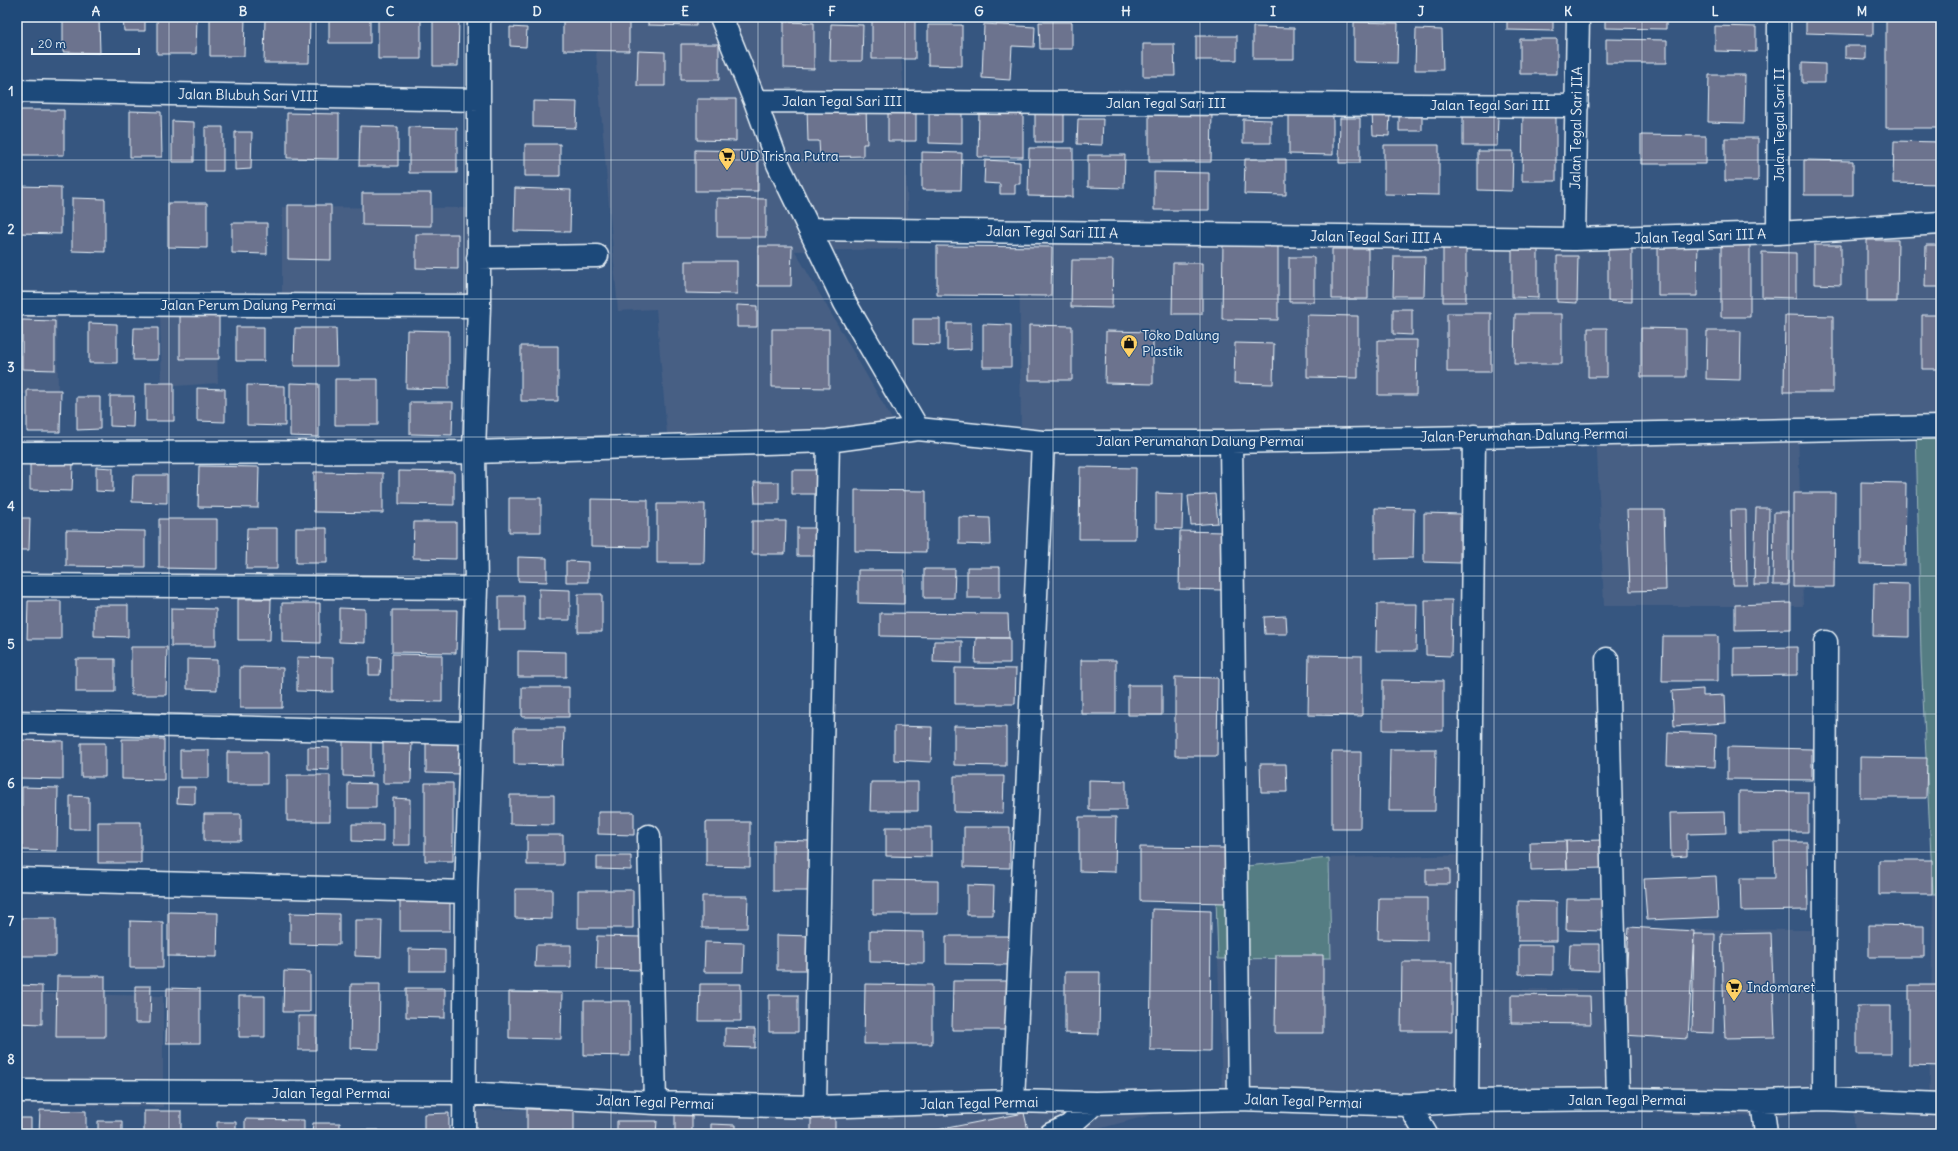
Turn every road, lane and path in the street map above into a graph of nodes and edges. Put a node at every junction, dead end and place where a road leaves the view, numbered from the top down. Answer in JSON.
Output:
{"nodes":[{"id":1,"x":479,"y":17,"type":"edge"},
{"id":2,"x":721,"y":17,"type":"edge"},
{"id":3,"x":1578,"y":17,"type":"edge"},
{"id":4,"x":1779,"y":17,"type":"edge"},
{"id":5,"x":17,"y":91,"type":"edge"},
{"id":6,"x":479,"y":100,"type":"junction"},
{"id":7,"x":755,"y":101,"type":"junction"},
{"id":8,"x":1577,"y":106,"type":"junction"},
{"id":9,"x":1941,"y":223,"type":"edge"},
{"id":10,"x":811,"y":229,"type":"junction"},
{"id":11,"x":1778,"y":233,"type":"junction"},
{"id":12,"x":1574,"y":239,"type":"junction"},
{"id":13,"x":597,"y":256,"type":"dead end"},
{"id":14,"x":478,"y":258,"type":"junction"},
{"id":15,"x":17,"y":304,"type":"edge"},
{"id":16,"x":479,"y":306,"type":"junction"},
{"id":17,"x":1941,"y":426,"type":"edge"},
{"id":18,"x":918,"y":429,"type":"junction"},
{"id":19,"x":1474,"y":436,"type":"junction"},
{"id":20,"x":828,"y":441,"type":"junction"},
{"id":21,"x":1043,"y":442,"type":"junction"},
{"id":22,"x":1231,"y":442,"type":"junction"},
{"id":23,"x":474,"y":452,"type":"junction"},
{"id":24,"x":17,"y":454,"type":"edge"},
{"id":25,"x":17,"y":585,"type":"edge"},
{"id":26,"x":476,"y":588,"type":"junction"},
{"id":27,"x":1826,"y":642,"type":"dead end"},
{"id":28,"x":1607,"y":659,"type":"dead end"},
{"id":29,"x":17,"y":722,"type":"edge"},
{"id":30,"x":470,"y":733,"type":"junction"},
{"id":31,"x":649,"y":836,"type":"dead end"},
{"id":32,"x":17,"y":879,"type":"edge"},
{"id":33,"x":466,"y":892,"type":"junction"},
{"id":34,"x":17,"y":1091,"type":"edge"},
{"id":35,"x":463,"y":1094,"type":"junction"},
{"id":36,"x":1239,"y":1099,"type":"junction"},
{"id":37,"x":1618,"y":1099,"type":"junction"},
{"id":38,"x":1824,"y":1099,"type":"junction"},
{"id":39,"x":1013,"y":1101,"type":"junction"},
{"id":40,"x":1467,"y":1101,"type":"junction"},
{"id":41,"x":1762,"y":1101,"type":"junction"},
{"id":42,"x":655,"y":1103,"type":"junction"},
{"id":43,"x":1095,"y":1103,"type":"junction"},
{"id":44,"x":1941,"y":1104,"type":"edge"},
{"id":45,"x":1409,"y":1105,"type":"junction"},
{"id":46,"x":815,"y":1107,"type":"junction"},
{"id":47,"x":464,"y":1134,"type":"edge"},
{"id":48,"x":1051,"y":1134,"type":"edge"},
{"id":49,"x":1426,"y":1134,"type":"edge"},
{"id":50,"x":1766,"y":1134,"type":"edge"}],
"edges":[{"from":1,"to":6,"type":"street"},
{"from":2,"to":7,"type":"street"},
{"from":3,"to":8,"type":"street","name":"Jalan Tegal Sari IIA"},
{"from":4,"to":11,"type":"street","name":"Jalan Tegal Sari II"},
{"from":5,"to":6,"type":"street","name":"Jalan Blubuh Sari VIII"},
{"from":6,"to":14,"type":"street"},
{"from":7,"to":8,"type":"street","name":"Jalan Tegal Sari III"},
{"from":7,"to":10,"type":"street"},
{"from":8,"to":12,"type":"street","name":"Jalan Tegal Sari IIA"},
{"from":9,"to":11,"type":"street","name":"Jalan Tegal Sari III A"},
{"from":10,"to":12,"type":"street","name":"Jalan Tegal Sari III A"},
{"from":10,"to":18,"type":"street"},
{"from":11,"to":12,"type":"street","name":"Jalan Tegal Sari III A"},
{"from":13,"to":14,"type":"street"},
{"from":14,"to":16,"type":"street"},
{"from":15,"to":16,"type":"street","name":"Jalan Perum Dalung Permai"},
{"from":16,"to":23,"type":"street"},
{"from":17,"to":19,"type":"street","name":"Jalan Perumahan Dalung Permai"},
{"from":18,"to":20,"type":"street","name":"Jalan Perumahan Dalung Permai"},
{"from":18,"to":21,"type":"street","name":"Jalan Perumahan Dalung Permai"},
{"from":19,"to":22,"type":"street","name":"Jalan Perumahan Dalung Permai"},
{"from":19,"to":40,"type":"street"},
{"from":20,"to":23,"type":"street","name":"Jalan Perumahan Dalung Permai"},
{"from":20,"to":46,"type":"street"},
{"from":21,"to":22,"type":"street","name":"Jalan Perumahan Dalung Permai"},
{"from":21,"to":39,"type":"street"},
{"from":22,"to":36,"type":"street"},
{"from":23,"to":24,"type":"street","name":"Jalan Perumahan Dalung Permai"},
{"from":23,"to":26,"type":"street"},
{"from":25,"to":26,"type":"street"},
{"from":26,"to":30,"type":"street"},
{"from":27,"to":38,"type":"street"},
{"from":28,"to":37,"type":"street"},
{"from":29,"to":30,"type":"street"},
{"from":30,"to":33,"type":"street"},
{"from":31,"to":42,"type":"street"},
{"from":32,"to":33,"type":"street"},
{"from":33,"to":35,"type":"street"},
{"from":34,"to":35,"type":"street","name":"Jalan Tegal Permai"},
{"from":35,"to":42,"type":"street","name":"Jalan Tegal Permai"},
{"from":35,"to":47,"type":"street"},
{"from":36,"to":43,"type":"street","name":"Jalan Tegal Permai"},
{"from":36,"to":45,"type":"street","name":"Jalan Tegal Permai"},
{"from":37,"to":40,"type":"street","name":"Jalan Tegal Permai"},
{"from":37,"to":41,"type":"street","name":"Jalan Tegal Permai"},
{"from":38,"to":41,"type":"street","name":"Jalan Tegal Permai"},
{"from":38,"to":44,"type":"street","name":"Jalan Tegal Permai"},
{"from":39,"to":43,"type":"street","name":"Jalan Tegal Permai"},
{"from":39,"to":46,"type":"street","name":"Jalan Tegal Permai"},
{"from":40,"to":45,"type":"street","name":"Jalan Tegal Permai"},
{"from":41,"to":50,"type":"street"},
{"from":42,"to":46,"type":"street","name":"Jalan Tegal Permai"},
{"from":43,"to":48,"type":"street"},
{"from":45,"to":49,"type":"street"}]}
